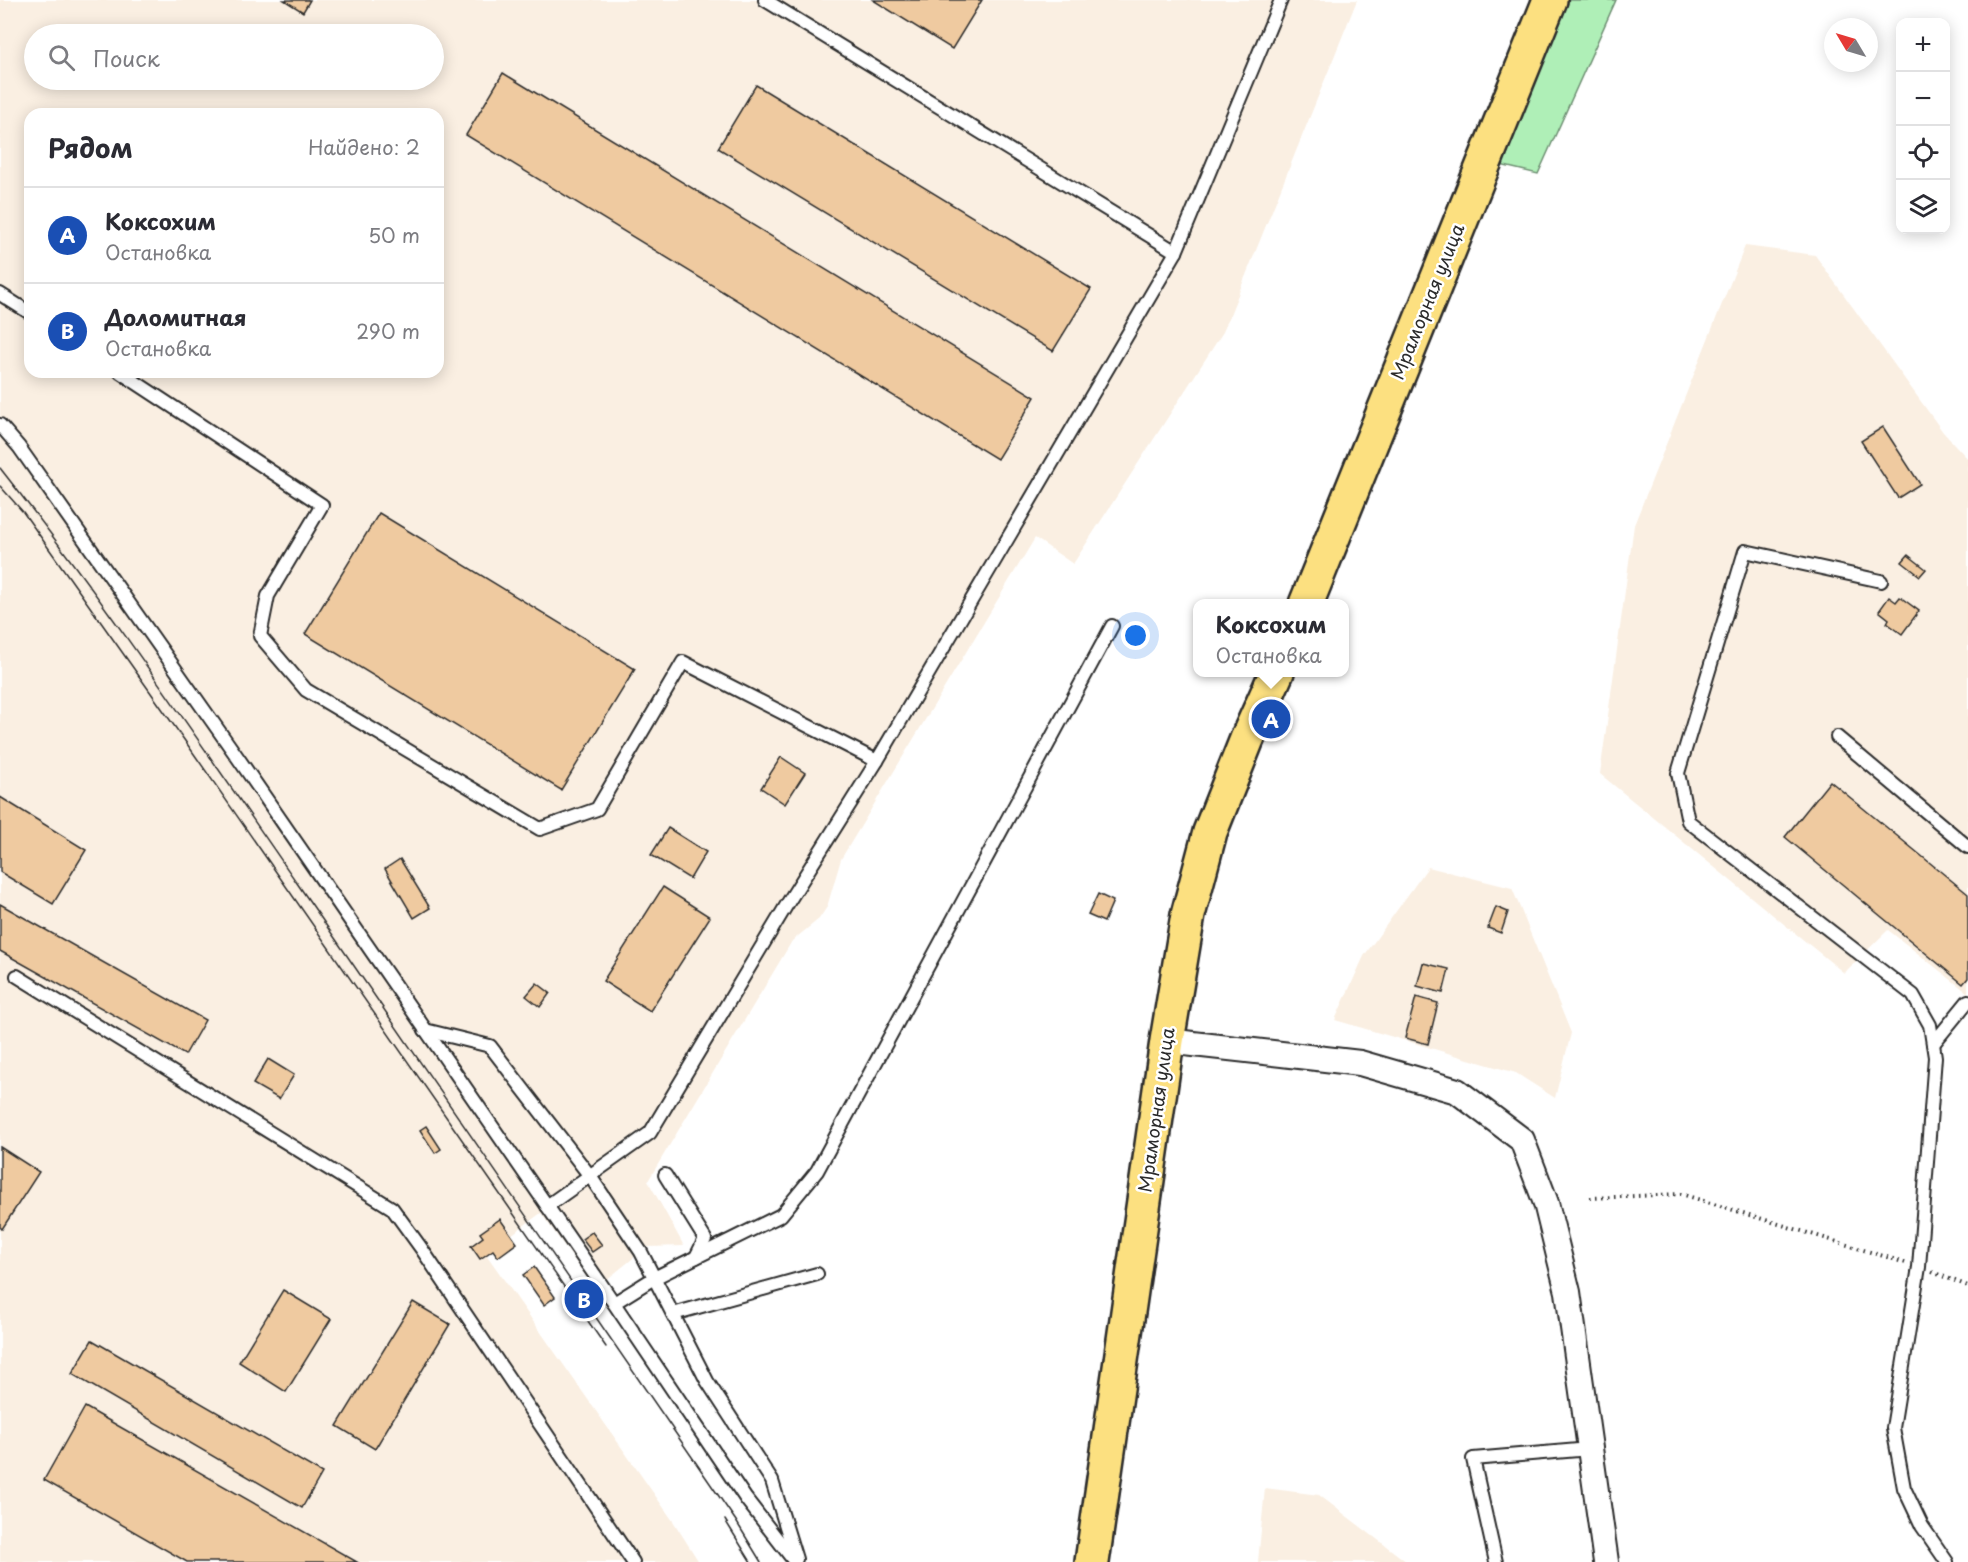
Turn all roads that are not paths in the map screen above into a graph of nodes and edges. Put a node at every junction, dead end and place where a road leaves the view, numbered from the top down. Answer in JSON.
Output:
{"nodes":[{"id":1,"x":765,"y":0,"type":"edge"},
{"id":2,"x":1281,"y":0,"type":"edge"},
{"id":3,"x":1550,"y":0,"type":"edge"},
{"id":4,"x":1176,"y":252,"type":"junction"},
{"id":5,"x":0,"y":294,"type":"edge"},
{"id":6,"x":24,"y":309,"type":"edge"},
{"id":7,"x":129,"y":378,"type":"edge"},
{"id":8,"x":0,"y":425,"type":"edge"},
{"id":9,"x":1881,"y":581,"type":"dead end"},
{"id":10,"x":1308,"y":599,"type":"edge"},
{"id":11,"x":1112,"y":626,"type":"dead end"},
{"id":12,"x":1274,"y":677,"type":"edge"},
{"id":13,"x":1837,"y":736,"type":"dead end"},
{"id":14,"x":877,"y":761,"type":"junction"},
{"id":15,"x":1968,"y":847,"type":"edge"},
{"id":16,"x":17,"y":976,"type":"dead end"},
{"id":17,"x":1968,"y":1001,"type":"edge"},
{"id":18,"x":425,"y":1030,"type":"junction"},
{"id":19,"x":1167,"y":1041,"type":"junction"},
{"id":20,"x":1933,"y":1044,"type":"junction"},
{"id":21,"x":665,"y":1175,"type":"dead end"},
{"id":22,"x":590,"y":1176,"type":"junction"},
{"id":23,"x":546,"y":1206,"type":"junction"},
{"id":24,"x":696,"y":1257,"type":"junction"},
{"id":25,"x":817,"y":1274,"type":"dead end"},
{"id":26,"x":654,"y":1278,"type":"junction"},
{"id":27,"x":614,"y":1303,"type":"junction"},
{"id":28,"x":673,"y":1314,"type":"junction"},
{"id":29,"x":1590,"y":1449,"type":"junction"},
{"id":30,"x":633,"y":1562,"type":"edge"},
{"id":31,"x":796,"y":1562,"type":"edge"},
{"id":32,"x":1092,"y":1562,"type":"edge"},
{"id":33,"x":1496,"y":1562,"type":"edge"},
{"id":34,"x":1606,"y":1562,"type":"edge"},
{"id":35,"x":1947,"y":1562,"type":"edge"}],
"edges":[{"from":1,"to":4,"type":"lane"},
{"from":2,"to":4,"type":"lane"},
{"from":3,"to":10,"type":"main road","name":"Мраморная улица"},
{"from":4,"to":14,"type":"lane"},
{"from":5,"to":6,"type":"lane"},
{"from":7,"to":14,"type":"lane"},
{"from":8,"to":18,"type":"lane"},
{"from":9,"to":20,"type":"lane"},
{"from":11,"to":24,"type":"lane"},
{"from":12,"to":19,"type":"main road","name":"Мраморная улица"},
{"from":13,"to":15,"type":"lane"},
{"from":14,"to":22,"type":"lane"},
{"from":16,"to":30,"type":"lane"},
{"from":17,"to":20,"type":"lane"},
{"from":18,"to":22,"type":"lane"},
{"from":18,"to":23,"type":"lane"},
{"from":19,"to":29,"type":"street"},
{"from":19,"to":32,"type":"main road","name":"Мраморная улица"},
{"from":20,"to":35,"type":"lane"},
{"from":21,"to":24,"type":"lane"},
{"from":22,"to":23,"type":"lane"},
{"from":22,"to":26,"type":"lane"},
{"from":23,"to":27,"type":"lane"},
{"from":24,"to":26,"type":"lane"},
{"from":25,"to":28,"type":"lane"},
{"from":26,"to":27,"type":"lane"},
{"from":26,"to":28,"type":"lane"},
{"from":27,"to":31,"type":"lane"},
{"from":28,"to":31,"type":"lane"},
{"from":29,"to":33,"type":"lane"},
{"from":29,"to":34,"type":"street"}]}
